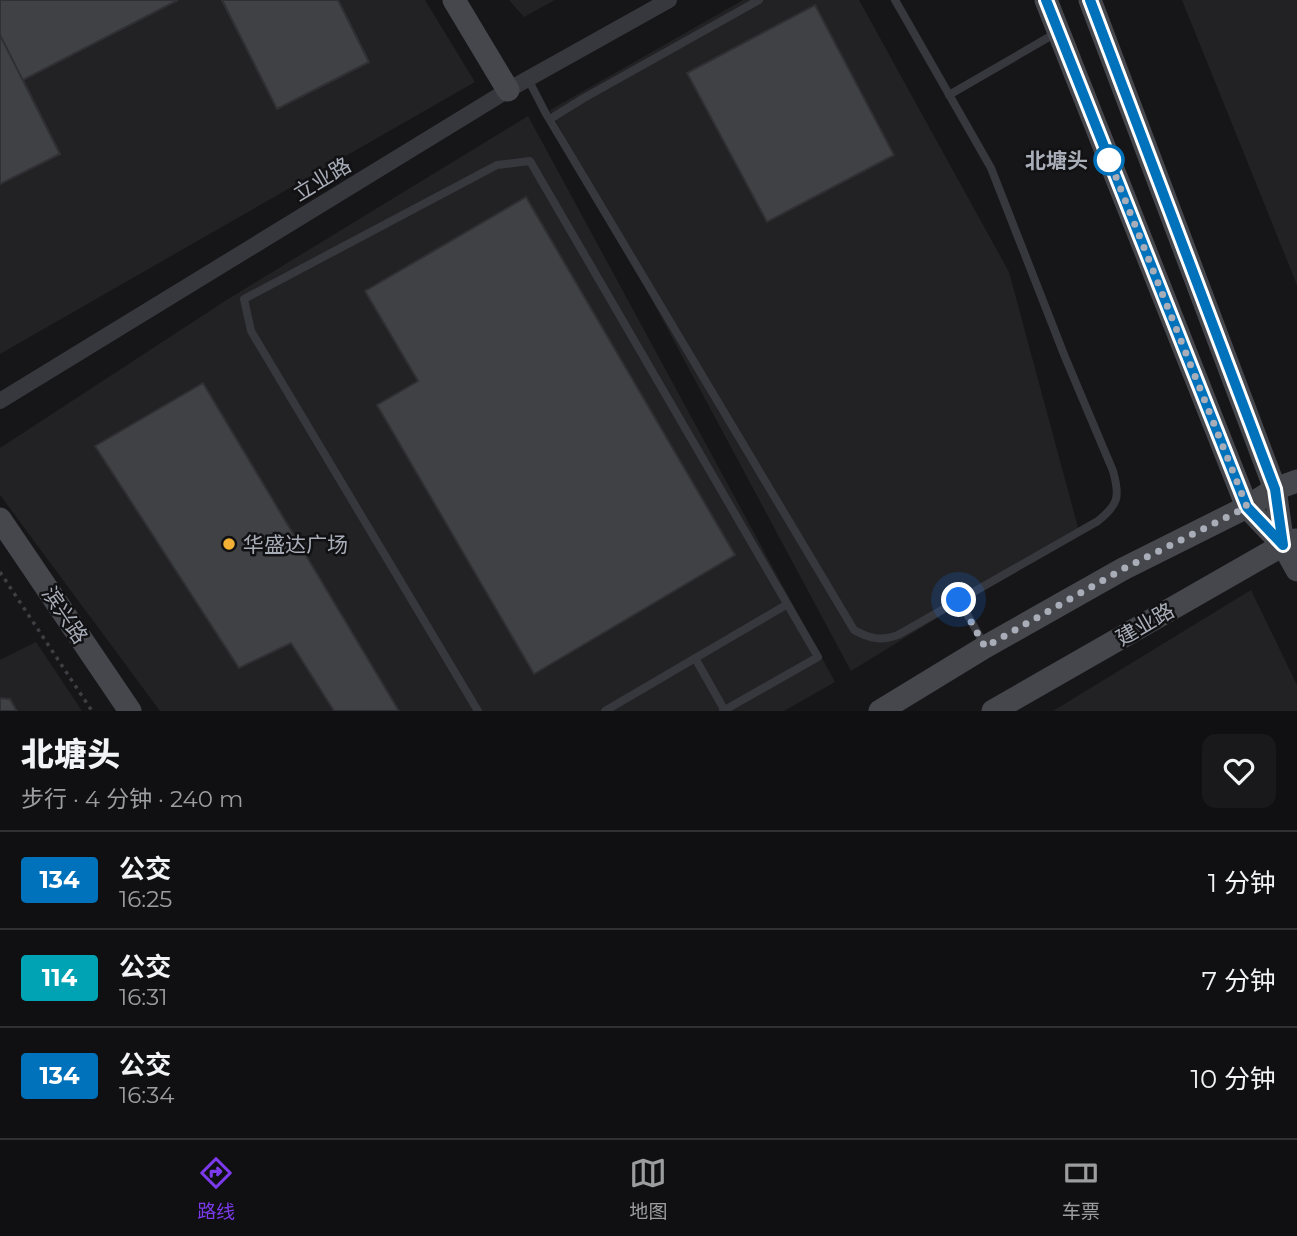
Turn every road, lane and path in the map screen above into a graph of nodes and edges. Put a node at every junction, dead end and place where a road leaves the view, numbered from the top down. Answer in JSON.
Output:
{"nodes":[{"id":1,"x":454,"y":0,"type":"edge"},
{"id":2,"x":669,"y":0,"type":"edge"},
{"id":3,"x":759,"y":0,"type":"edge"},
{"id":4,"x":895,"y":0,"type":"edge"},
{"id":5,"x":1046,"y":0,"type":"edge"},
{"id":6,"x":1090,"y":0,"type":"edge"},
{"id":7,"x":1059,"y":32,"type":"junction"},
{"id":8,"x":518,"y":85,"type":"junction"},
{"id":9,"x":949,"y":95,"type":"junction"},
{"id":10,"x":550,"y":119,"type":"junction"},
{"id":11,"x":0,"y":401,"type":"edge"},
{"id":12,"x":1286,"y":485,"type":"edge"},
{"id":13,"x":1247,"y":507,"type":"junction"},
{"id":14,"x":0,"y":519,"type":"edge"},
{"id":15,"x":1290,"y":542,"type":"edge"},
{"id":16,"x":1297,"y":570,"type":"edge"},
{"id":17,"x":0,"y":572,"type":"edge"},
{"id":18,"x":959,"y":600,"type":"junction"},
{"id":19,"x":786,"y":605,"type":"junction"},
{"id":20,"x":985,"y":647,"type":"junction"},
{"id":21,"x":695,"y":658,"type":"junction"},
{"id":22,"x":92,"y":711,"type":"edge"},
{"id":23,"x":130,"y":711,"type":"edge"},
{"id":24,"x":478,"y":711,"type":"edge"},
{"id":25,"x":605,"y":711,"type":"edge"},
{"id":26,"x":724,"y":711,"type":"edge"},
{"id":27,"x":880,"y":711,"type":"edge"},
{"id":28,"x":993,"y":711,"type":"edge"}],
"edges":[{"from":1,"to":8,"type":"main road"},
{"from":2,"to":8,"type":"street","name":"立业路"},
{"from":3,"to":10,"type":"lane"},
{"from":4,"to":9,"type":"lane"},
{"from":5,"to":7,"type":"main road"},
{"from":6,"to":12,"type":"main road"},
{"from":7,"to":9,"type":"lane"},
{"from":7,"to":13,"type":"main road"},
{"from":8,"to":10,"type":"lane"},
{"from":8,"to":11,"type":"street","name":"立业路"},
{"from":9,"to":18,"type":"lane"},
{"from":10,"to":18,"type":"lane"},
{"from":12,"to":13,"type":"main road"},
{"from":12,"to":15,"type":"main road"},
{"from":13,"to":15,"type":"main road"},
{"from":13,"to":20,"type":"main road"},
{"from":14,"to":23,"type":"main road","name":"滨兴路"},
{"from":15,"to":16,"type":"main road"},
{"from":15,"to":28,"type":"main road","name":"建业路"},
{"from":17,"to":22,"type":"path"},
{"from":18,"to":20,"type":"lane"},
{"from":19,"to":21,"type":"lane"},
{"from":19,"to":24,"type":"lane"},
{"from":19,"to":26,"type":"lane"},
{"from":20,"to":27,"type":"main road"},
{"from":21,"to":25,"type":"lane"},
{"from":21,"to":26,"type":"lane"}]}
